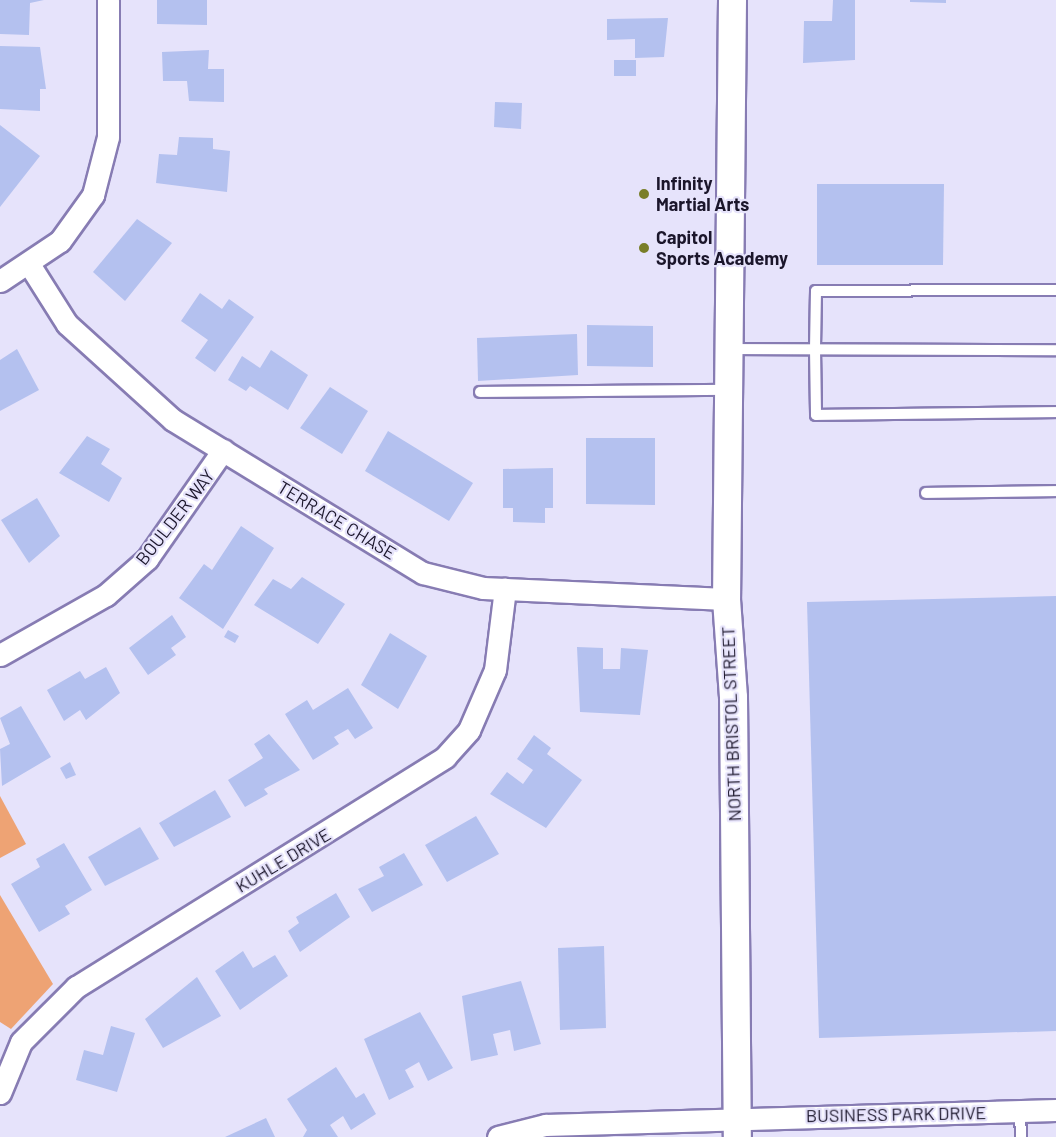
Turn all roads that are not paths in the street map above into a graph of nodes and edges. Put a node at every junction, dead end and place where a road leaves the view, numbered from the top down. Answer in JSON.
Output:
{"nodes":[{"id":1,"x":108,"y":0,"type":"edge"},
{"id":2,"x":732,"y":0,"type":"edge"},
{"id":3,"x":29,"y":264,"type":"junction"},
{"id":4,"x":0,"y":280,"type":"edge"},
{"id":5,"x":1056,"y":290,"type":"edge"},
{"id":6,"x":728,"y":349,"type":"junction"},
{"id":7,"x":815,"y":349,"type":"junction"},
{"id":8,"x":1056,"y":350,"type":"edge"},
{"id":9,"x":728,"y":390,"type":"junction"},
{"id":10,"x":480,"y":392,"type":"dead end"},
{"id":11,"x":1056,"y":412,"type":"edge"},
{"id":12,"x":222,"y":450,"type":"junction"},
{"id":13,"x":1056,"y":490,"type":"edge"},
{"id":14,"x":926,"y":493,"type":"dead end"},
{"id":15,"x":506,"y":589,"type":"junction"},
{"id":16,"x":726,"y":599,"type":"junction"},
{"id":17,"x":0,"y":654,"type":"edge"},
{"id":18,"x":0,"y":1093,"type":"edge"},
{"id":19,"x":1056,"y":1110,"type":"edge"},
{"id":20,"x":1020,"y":1111,"type":"junction"},
{"id":21,"x":737,"y":1127,"type":"edge"},
{"id":22,"x":498,"y":1137,"type":"edge"},
{"id":23,"x":1021,"y":1137,"type":"edge"}],
"edges":[{"from":1,"to":3,"type":"street"},
{"from":2,"to":6,"type":"street","name":"NORTH BRISTOL STREET"},
{"from":3,"to":4,"type":"street"},
{"from":3,"to":12,"type":"street","name":"TERRACE CHASE"},
{"from":5,"to":7,"type":"lane"},
{"from":6,"to":7,"type":"lane"},
{"from":6,"to":9,"type":"street","name":"NORTH BRISTOL STREET"},
{"from":7,"to":8,"type":"lane"},
{"from":7,"to":11,"type":"lane"},
{"from":9,"to":10,"type":"lane"},
{"from":9,"to":16,"type":"street","name":"NORTH BRISTOL STREET"},
{"from":12,"to":15,"type":"street","name":"TERRACE CHASE"},
{"from":12,"to":17,"type":"street","name":"BOULDER WAY"},
{"from":13,"to":14,"type":"lane"},
{"from":15,"to":16,"type":"street","name":"TERRACE CHASE"},
{"from":15,"to":18,"type":"street","name":"KUHLE DRIVE"},
{"from":16,"to":21,"type":"street","name":"NORTH BRISTOL STREET"},
{"from":19,"to":20,"type":"street","name":"BUSINESS PARK DRIVE"},
{"from":20,"to":21,"type":"street","name":"BUSINESS PARK DRIVE"},
{"from":20,"to":23,"type":"lane"},
{"from":21,"to":22,"type":"street","name":"BUSINESS PARK DRIVE"}]}
